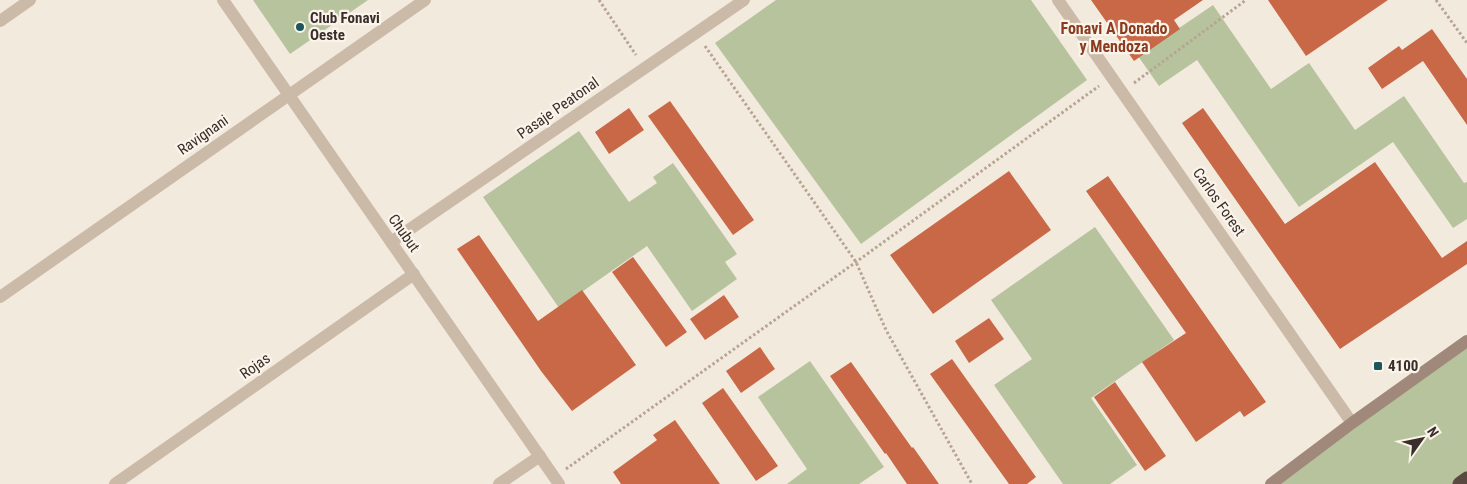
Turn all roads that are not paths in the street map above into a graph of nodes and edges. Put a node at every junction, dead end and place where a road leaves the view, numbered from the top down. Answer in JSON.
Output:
{"nodes":[{"id":1,"x":30,"y":0,"type":"edge"},
{"id":2,"x":223,"y":0,"type":"edge"},
{"id":3,"x":425,"y":0,"type":"edge"},
{"id":4,"x":744,"y":0,"type":"edge"},
{"id":5,"x":1058,"y":0,"type":"edge"},
{"id":6,"x":0,"y":21,"type":"edge"},
{"id":7,"x":289,"y":95,"type":"junction"},
{"id":8,"x":391,"y":242,"type":"junction"},
{"id":9,"x":414,"y":274,"type":"junction"},
{"id":10,"x":0,"y":297,"type":"edge"},
{"id":11,"x":1467,"y":341,"type":"edge"},
{"id":12,"x":1352,"y":423,"type":"junction"},
{"id":13,"x":540,"y":456,"type":"junction"},
{"id":14,"x":1467,"y":479,"type":"edge"},
{"id":15,"x":557,"y":480,"type":"edge"},
{"id":16,"x":115,"y":484,"type":"edge"},
{"id":17,"x":499,"y":484,"type":"edge"},
{"id":18,"x":1272,"y":484,"type":"edge"},
{"id":19,"x":1460,"y":484,"type":"edge"}],
"edges":[{"from":1,"to":6,"type":"street"},
{"from":2,"to":7,"type":"street","name":"Chubut"},
{"from":3,"to":7,"type":"street","name":"Ravignani"},
{"from":4,"to":8,"type":"street","name":"Pasaje Peatonal"},
{"from":5,"to":12,"type":"street","name":"Carlos Forest"},
{"from":7,"to":8,"type":"street","name":"Chubut"},
{"from":7,"to":10,"type":"street","name":"Ravignani"},
{"from":8,"to":9,"type":"street","name":"Chubut"},
{"from":9,"to":13,"type":"street","name":"Chubut"},
{"from":9,"to":16,"type":"street","name":"Rojas"},
{"from":11,"to":12,"type":"main road"},
{"from":12,"to":18,"type":"main road"},
{"from":13,"to":15,"type":"street","name":"Chubut"},
{"from":13,"to":17,"type":"street"},
{"from":14,"to":19,"type":"highway"}]}
